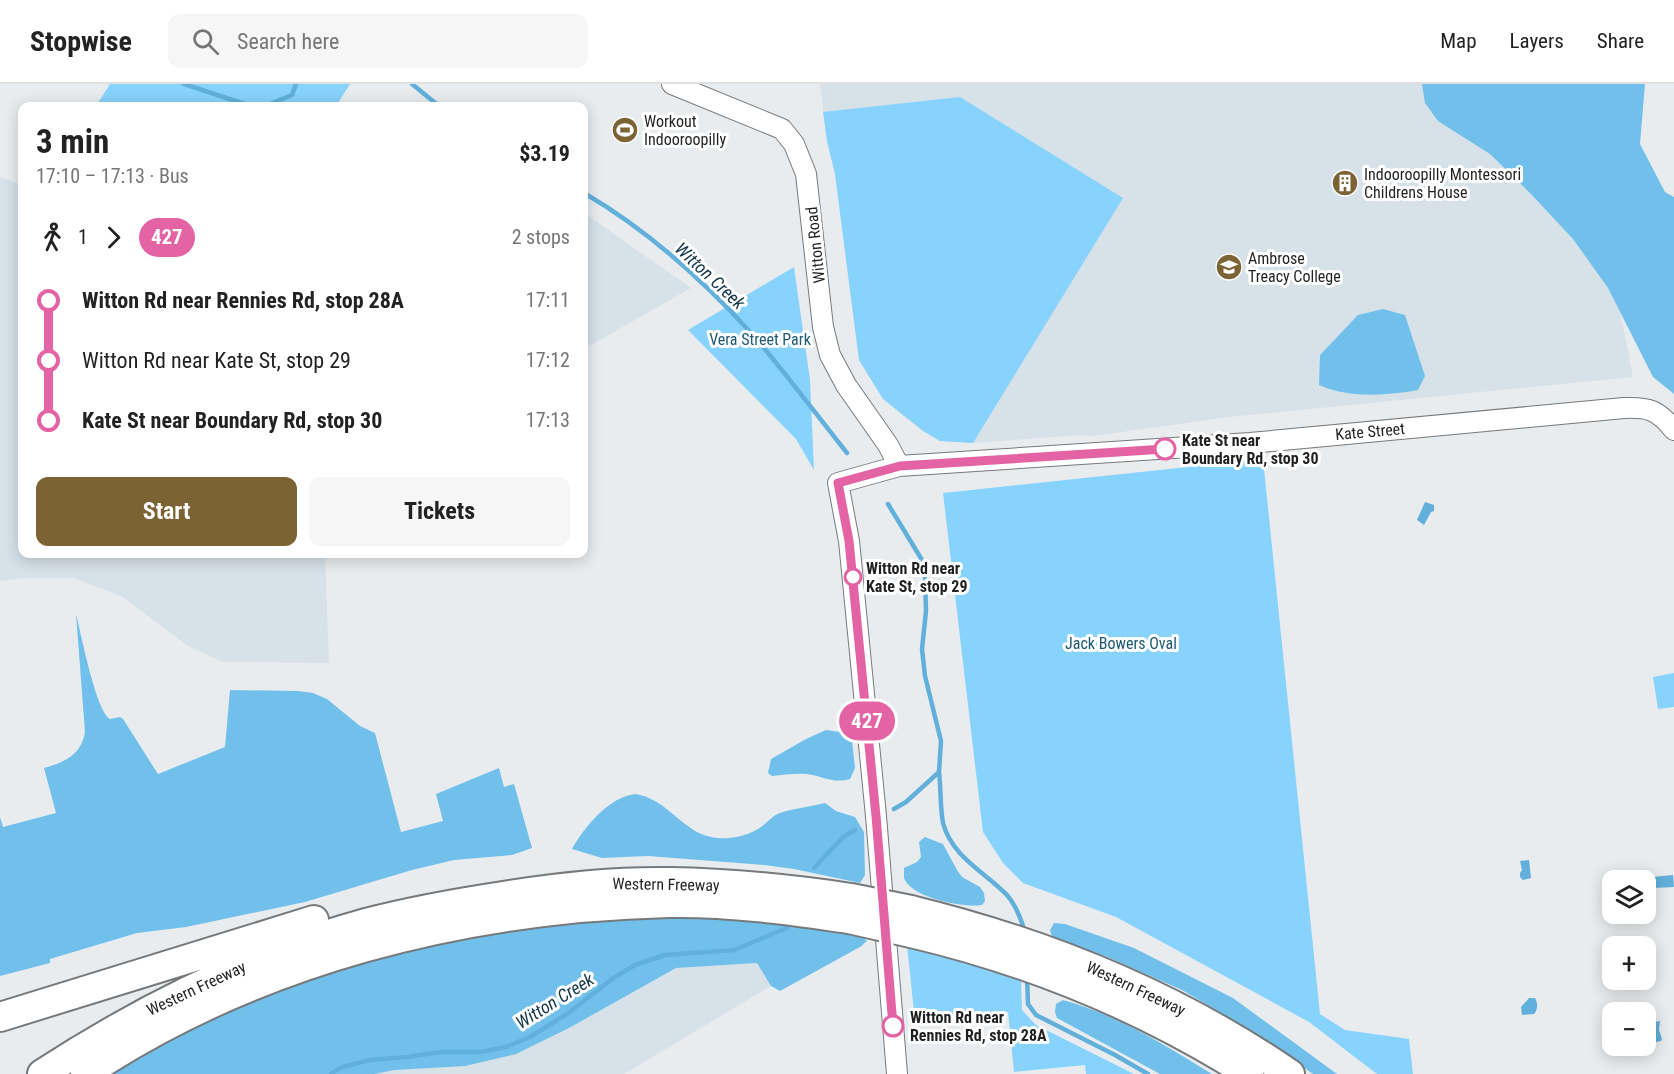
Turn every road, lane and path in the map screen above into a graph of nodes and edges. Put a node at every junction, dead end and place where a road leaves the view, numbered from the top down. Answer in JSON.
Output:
{"nodes":[{"id":1,"x":672,"y":84,"type":"edge"},
{"id":2,"x":1674,"y":430,"type":"edge"},
{"id":3,"x":900,"y":466,"type":"junction"},
{"id":4,"x":704,"y":883,"type":"junction"},
{"id":5,"x":850,"y":908,"type":"junction"},
{"id":6,"x":1049,"y":962,"type":"junction"},
{"id":7,"x":0,"y":1017,"type":"edge"},
{"id":8,"x":42,"y":1074,"type":"edge"},
{"id":9,"x":85,"y":1074,"type":"edge"},
{"id":10,"x":897,"y":1074,"type":"edge"},
{"id":11,"x":1249,"y":1074,"type":"edge"},
{"id":12,"x":1290,"y":1074,"type":"edge"}],
"edges":[{"from":1,"to":3,"type":"street","name":"Witton Road"},
{"from":2,"to":3,"type":"street","name":"Kate Street"},
{"from":3,"to":10,"type":"street","name":"Kate Street"},
{"from":4,"to":5,"type":"highway","name":"Western Freeway"},
{"from":4,"to":7,"type":"highway"},
{"from":4,"to":8,"type":"highway","name":"Western Freeway"},
{"from":5,"to":6,"type":"highway","name":"Western Freeway","bridge":true},
{"from":5,"to":9,"type":"highway","name":"Western Freeway"},
{"from":6,"to":11,"type":"highway","name":"Western Freeway"},
{"from":6,"to":12,"type":"highway","name":"Western Freeway"}]}
